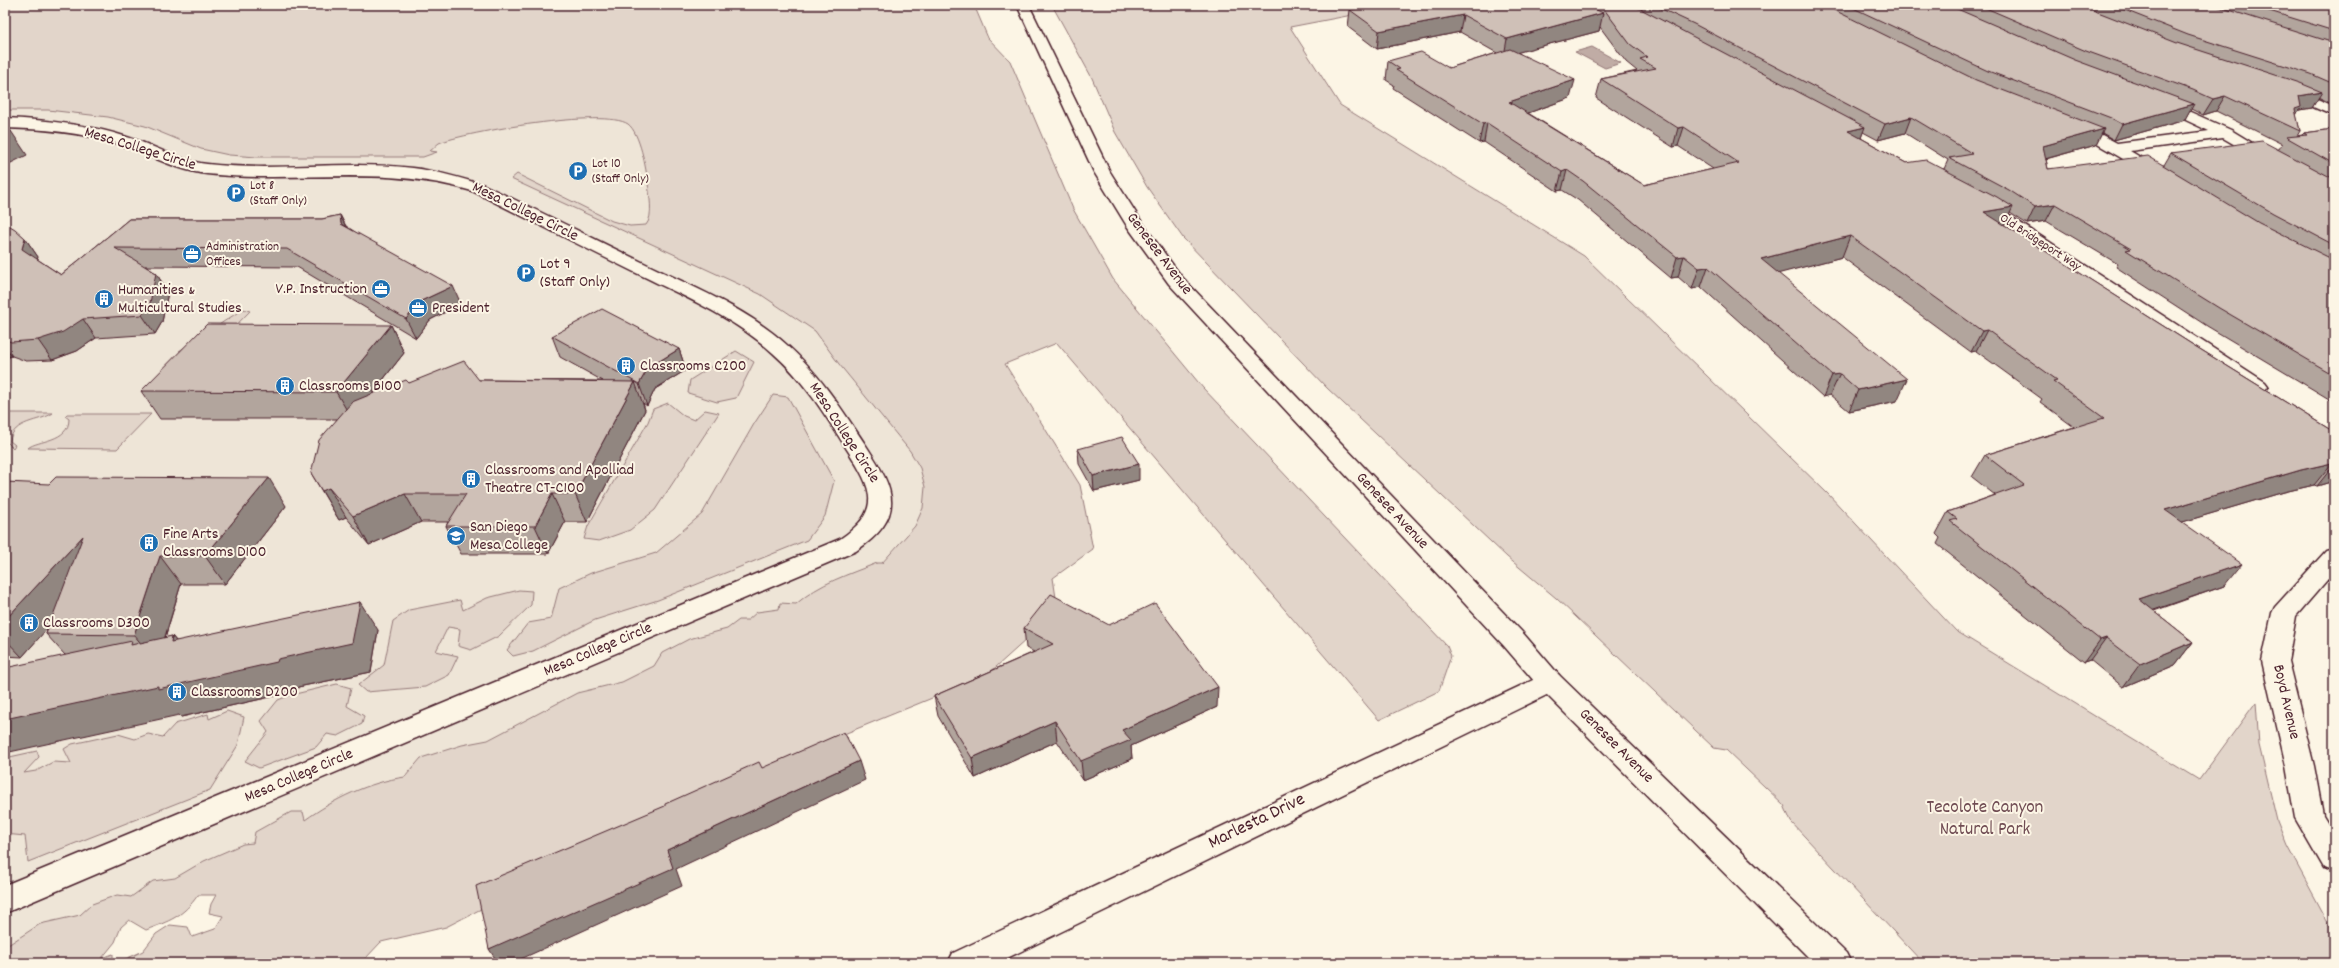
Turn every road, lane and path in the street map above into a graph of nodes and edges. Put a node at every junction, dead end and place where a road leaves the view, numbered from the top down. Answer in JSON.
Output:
{"nodes":[{"id":1,"x":1023,"y":5,"type":"edge"},
{"id":2,"x":2274,"y":87,"type":"edge"},
{"id":3,"x":2151,"y":100,"type":"edge"},
{"id":4,"x":2334,"y":112,"type":"edge"},
{"id":5,"x":2054,"y":121,"type":"edge"},
{"id":6,"x":5,"y":123,"type":"edge"},
{"id":7,"x":2226,"y":133,"type":"junction"},
{"id":8,"x":2116,"y":148,"type":"junction"},
{"id":9,"x":2279,"y":164,"type":"edge"},
{"id":10,"x":2169,"y":181,"type":"edge"},
{"id":11,"x":1967,"y":198,"type":"edge"},
{"id":12,"x":2274,"y":397,"type":"edge"},
{"id":13,"x":2334,"y":558,"type":"edge"},
{"id":14,"x":1550,"y":682,"type":"junction"},
{"id":15,"x":2334,"y":859,"type":"edge"},
{"id":16,"x":5,"y":899,"type":"edge"},
{"id":17,"x":964,"y":963,"type":"edge"},
{"id":18,"x":1835,"y":963,"type":"edge"}],
"edges":[{"from":1,"to":14,"type":"street","name":"Genesee Avenue"},
{"from":2,"to":4,"type":"street"},
{"from":3,"to":7,"type":"street"},
{"from":5,"to":8,"type":"street"},
{"from":6,"to":16,"type":"street","name":"Mesa College Circle"},
{"from":7,"to":8,"type":"street"},
{"from":7,"to":9,"type":"street"},
{"from":8,"to":10,"type":"street"},
{"from":11,"to":12,"type":"street","name":"Old Bridgeport Way"},
{"from":13,"to":15,"type":"street","name":"Boyd Avenue"},
{"from":14,"to":17,"type":"street","name":"Marlesta Drive"},
{"from":14,"to":18,"type":"street","name":"Genesee Avenue"}]}
